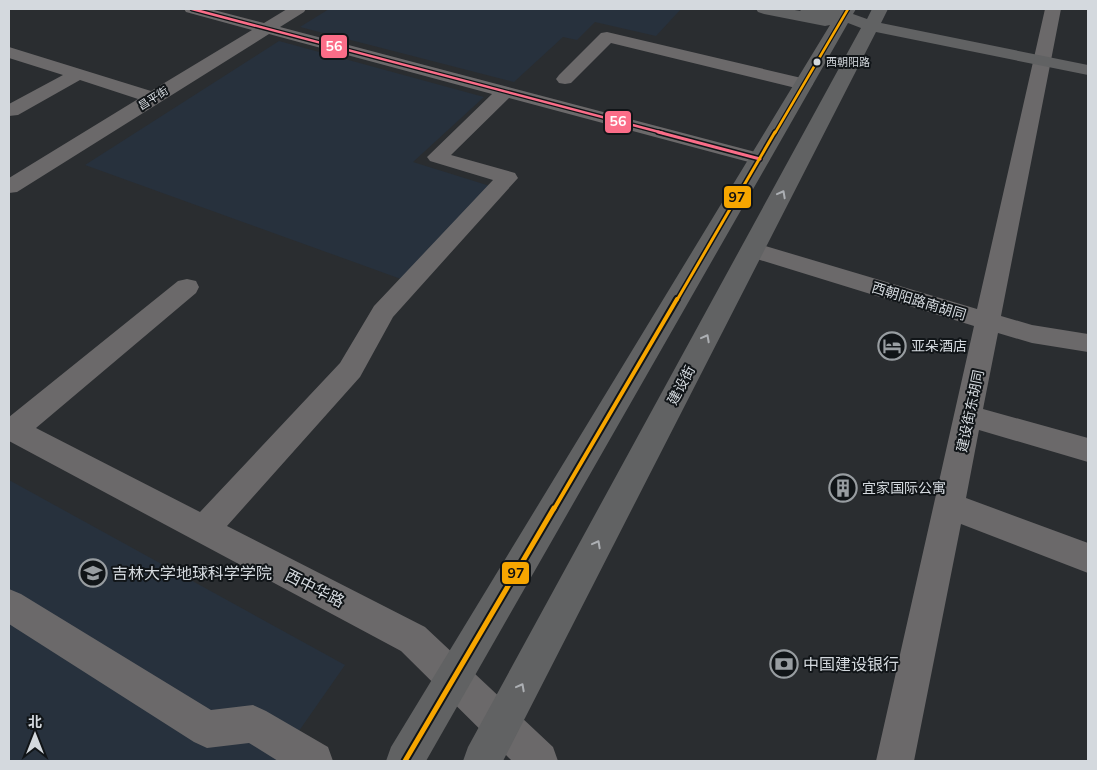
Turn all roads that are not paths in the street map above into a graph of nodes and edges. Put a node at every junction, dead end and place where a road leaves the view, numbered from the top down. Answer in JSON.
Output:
{"nodes":[{"id":1,"x":192,"y":9,"type":"edge"},
{"id":2,"x":298,"y":9,"type":"edge"},
{"id":3,"x":764,"y":9,"type":"edge"},
{"id":4,"x":807,"y":9,"type":"edge"},
{"id":5,"x":1053,"y":9,"type":"edge"},
{"id":6,"x":844,"y":17,"type":"edge"},
{"id":7,"x":875,"y":17,"type":"edge"},
{"id":8,"x":266,"y":28,"type":"junction"},
{"id":9,"x":9,"y":52,"type":"edge"},
{"id":10,"x":1044,"y":62,"type":"junction"},
{"id":11,"x":1088,"y":70,"type":"edge"},
{"id":12,"x":78,"y":74,"type":"junction"},
{"id":13,"x":565,"y":79,"type":"dead end"},
{"id":14,"x":804,"y":84,"type":"junction"},
{"id":15,"x":505,"y":92,"type":"junction"},
{"id":16,"x":154,"y":98,"type":"junction"},
{"id":17,"x":9,"y":110,"type":"edge"},
{"id":18,"x":760,"y":159,"type":"junction"},
{"id":19,"x":10,"y":184,"type":"edge"},
{"id":20,"x":752,"y":250,"type":"junction"},
{"id":21,"x":187,"y":286,"type":"dead end"},
{"id":22,"x":989,"y":322,"type":"junction"},
{"id":23,"x":1088,"y":342,"type":"edge"},
{"id":24,"x":969,"y":416,"type":"junction"},
{"id":25,"x":11,"y":429,"type":"edge"},
{"id":26,"x":1088,"y":450,"type":"edge"},
{"id":27,"x":950,"y":506,"type":"junction"},
{"id":28,"x":204,"y":530,"type":"junction"},
{"id":29,"x":1088,"y":558,"type":"edge"},
{"id":30,"x":9,"y":605,"type":"edge"},
{"id":31,"x":454,"y":678,"type":"junction"},
{"id":32,"x":502,"y":725,"type":"junction"},
{"id":33,"x":314,"y":761,"type":"edge"},
{"id":34,"x":405,"y":761,"type":"edge"},
{"id":35,"x":482,"y":761,"type":"edge"},
{"id":36,"x":539,"y":761,"type":"edge"},
{"id":37,"x":895,"y":761,"type":"edge"}],
"edges":[{"from":1,"to":8,"type":"street"},
{"from":2,"to":8,"type":"street","name":"昌平街"},
{"from":3,"to":6,"type":"main road"},
{"from":4,"to":6,"type":"main road"},
{"from":5,"to":10,"type":"street","name":"建设街东胡同"},
{"from":6,"to":7,"type":"main road"},
{"from":6,"to":14,"type":"main road"},
{"from":7,"to":10,"type":"main road"},
{"from":20,"to":7,"type":"main road","name":"建设街","one_way":true},
{"from":8,"to":15,"type":"street"},
{"from":8,"to":16,"type":"street","name":"昌平街"},
{"from":9,"to":12,"type":"street"},
{"from":10,"to":11,"type":"main road"},
{"from":10,"to":22,"type":"street","name":"建设街东胡同"},
{"from":12,"to":16,"type":"street"},
{"from":12,"to":17,"type":"street"},
{"from":13,"to":14,"type":"street"},
{"from":14,"to":18,"type":"main road"},
{"from":15,"to":18,"type":"street"},
{"from":15,"to":28,"type":"street"},
{"from":16,"to":19,"type":"street","name":"昌平街"},
{"from":18,"to":31,"type":"main road"},
{"from":20,"to":22,"type":"street","name":"西朝阳路南胡同"},
{"from":32,"to":20,"type":"main road","name":"建设街","one_way":true},
{"from":21,"to":25,"type":"street"},
{"from":22,"to":23,"type":"street","name":"西朝阳路南胡同"},
{"from":22,"to":24,"type":"street","name":"建设街东胡同"},
{"from":24,"to":26,"type":"street"},
{"from":24,"to":27,"type":"street","name":"建设街东胡同"},
{"from":25,"to":28,"type":"street","name":"西中华路"},
{"from":27,"to":29,"type":"street"},
{"from":27,"to":37,"type":"street","name":"建设街东胡同"},
{"from":28,"to":31,"type":"street","name":"西中华路"},
{"from":30,"to":33,"type":"street"},
{"from":31,"to":32,"type":"street","name":"西中华路"},
{"from":31,"to":34,"type":"main road"},
{"from":32,"to":35,"type":"main road","name":"建设街"},
{"from":32,"to":36,"type":"street","name":"西中华路"}]}
